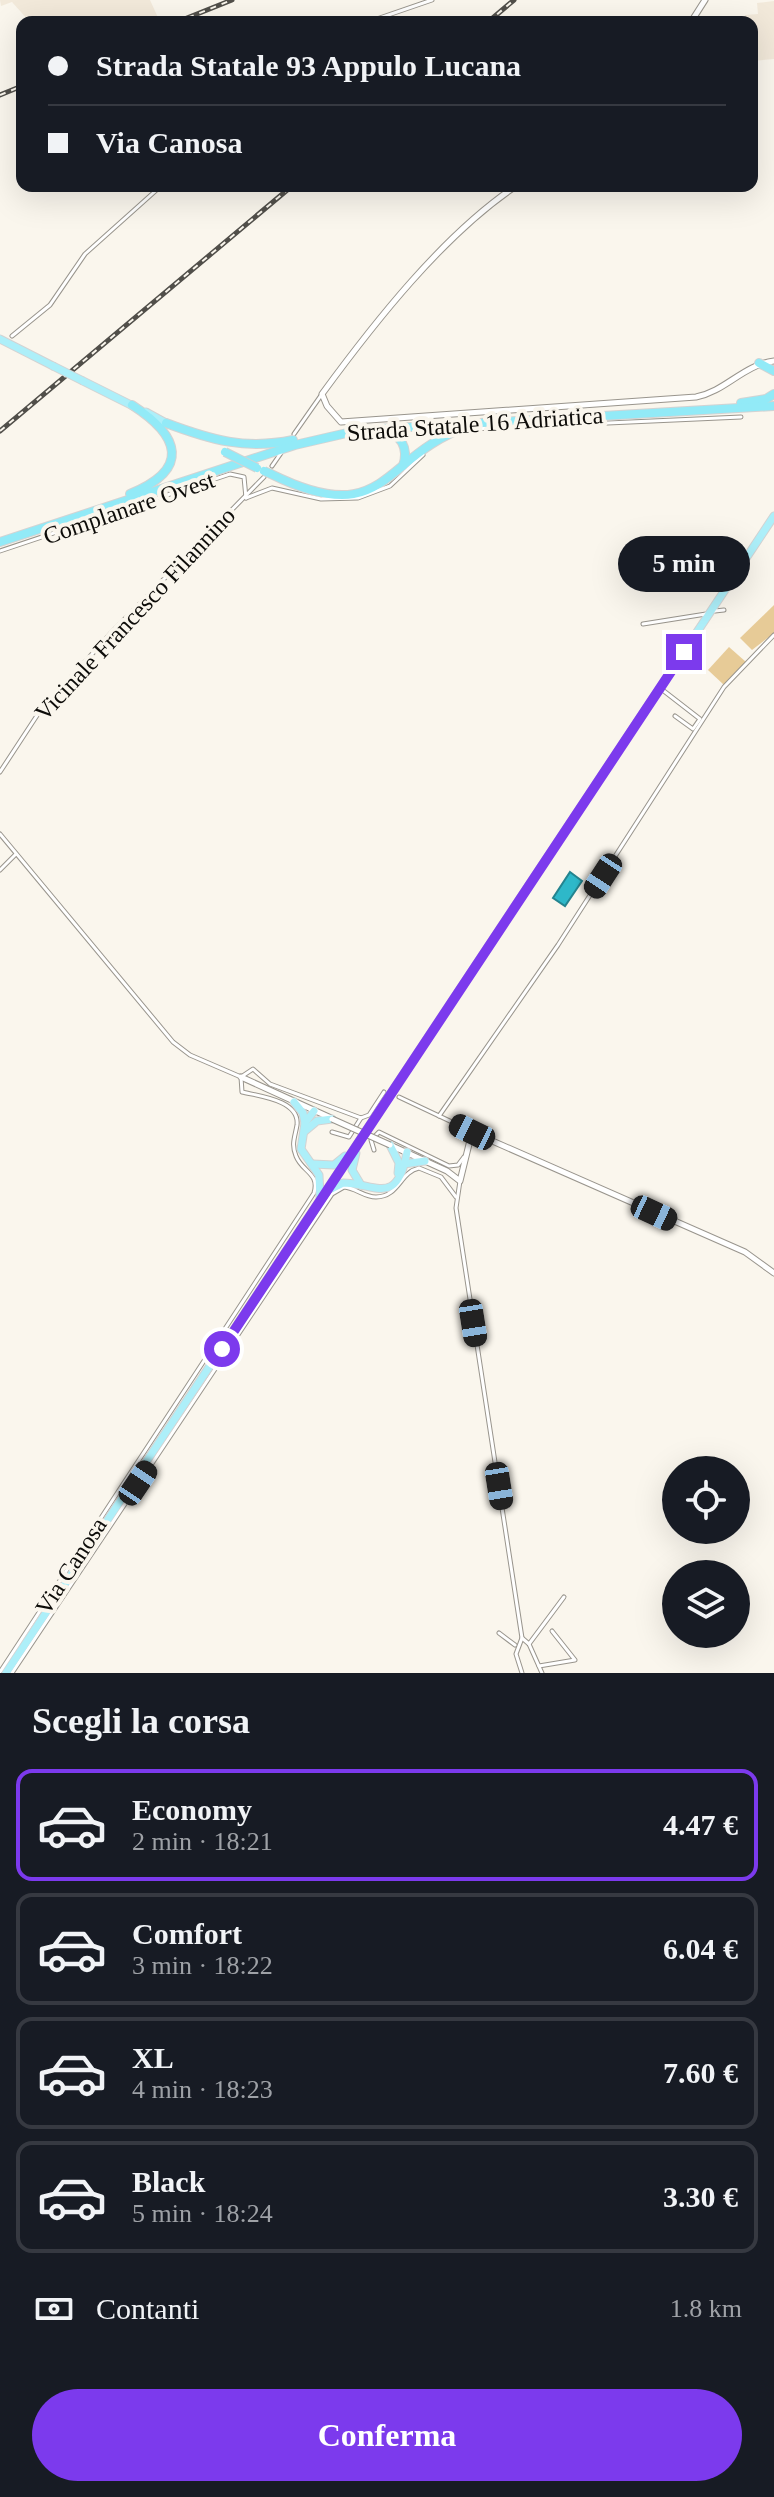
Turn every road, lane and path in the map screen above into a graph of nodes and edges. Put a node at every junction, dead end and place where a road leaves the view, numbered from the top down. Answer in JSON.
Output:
{"nodes":[{"id":1,"x":432,"y":0,"type":"edge"},
{"id":2,"x":385,"y":16,"type":"edge"},
{"id":3,"x":154,"y":192,"type":"edge"},
{"id":4,"x":507,"y":192,"type":"edge"},
{"id":5,"x":12,"y":336,"type":"dead end"},
{"id":6,"x":0,"y":339,"type":"edge"},
{"id":7,"x":774,"y":361,"type":"edge"},
{"id":8,"x":759,"y":363,"type":"junction"},
{"id":9,"x":774,"y":371,"type":"edge"},
{"id":10,"x":322,"y":394,"type":"junction"},
{"id":11,"x":774,"y":394,"type":"edge"},
{"id":12,"x":774,"y":404,"type":"edge"},
{"id":13,"x":132,"y":405,"type":"junction"},
{"id":14,"x":723,"y":405,"type":"junction"},
{"id":15,"x":630,"y":411,"type":"junction"},
{"id":16,"x":741,"y":417,"type":"dead end"},
{"id":17,"x":513,"y":419,"type":"junction"},
{"id":18,"x":166,"y":423,"type":"junction"},
{"id":19,"x":341,"y":433,"type":"junction"},
{"id":20,"x":294,"y":434,"type":"dead end"},
{"id":21,"x":306,"y":437,"type":"junction"},
{"id":22,"x":282,"y":452,"type":"dead end"},
{"id":23,"x":401,"y":470,"type":"junction"},
{"id":24,"x":266,"y":471,"type":"junction"},
{"id":25,"x":246,"y":498,"type":"junction"},
{"id":26,"x":115,"y":500,"type":"junction"},
{"id":27,"x":774,"y":516,"type":"edge"},
{"id":28,"x":0,"y":540,"type":"edge"},
{"id":29,"x":0,"y":551,"type":"edge"},
{"id":30,"x":724,"y":610,"type":"dead end"},
{"id":31,"x":710,"y":612,"type":"junction"},
{"id":32,"x":643,"y":624,"type":"dead end"},
{"id":33,"x":774,"y":635,"type":"edge"},
{"id":34,"x":660,"y":688,"type":"junction"},
{"id":35,"x":681,"y":704,"type":"junction"},
{"id":36,"x":676,"y":710,"type":"dead end"},
{"id":37,"x":675,"y":716,"type":"dead end"},
{"id":38,"x":0,"y":772,"type":"edge"},
{"id":39,"x":0,"y":834,"type":"edge"},
{"id":40,"x":16,"y":854,"type":"junction"},
{"id":41,"x":0,"y":870,"type":"edge"},
{"id":42,"x":241,"y":1077,"type":"junction"},
{"id":43,"x":384,"y":1092,"type":"dead end"},
{"id":44,"x":399,"y":1097,"type":"dead end"},
{"id":45,"x":294,"y":1102,"type":"junction"},
{"id":46,"x":314,"y":1111,"type":"junction"},
{"id":47,"x":439,"y":1116,"type":"junction"},
{"id":48,"x":361,"y":1118,"type":"junction"},
{"id":49,"x":332,"y":1119,"type":"junction"},
{"id":50,"x":308,"y":1124,"type":"junction"},
{"id":51,"x":332,"y":1132,"type":"dead end"},
{"id":52,"x":472,"y":1132,"type":"junction"},
{"id":53,"x":364,"y":1133,"type":"junction"},
{"id":54,"x":390,"y":1145,"type":"junction"},
{"id":55,"x":374,"y":1150,"type":"dead end"},
{"id":56,"x":407,"y":1152,"type":"junction"},
{"id":57,"x":467,"y":1154,"type":"junction"},
{"id":58,"x":310,"y":1163,"type":"junction"},
{"id":59,"x":402,"y":1164,"type":"junction"},
{"id":60,"x":426,"y":1165,"type":"junction"},
{"id":61,"x":447,"y":1171,"type":"junction"},
{"id":62,"x":462,"y":1173,"type":"junction"},
{"id":63,"x":460,"y":1181,"type":"junction"},
{"id":64,"x":366,"y":1188,"type":"junction"},
{"id":65,"x":456,"y":1197,"type":"junction"},
{"id":66,"x":319,"y":1203,"type":"junction"},
{"id":67,"x":774,"y":1273,"type":"edge"},
{"id":68,"x":564,"y":1597,"type":"dead end"},
{"id":69,"x":552,"y":1631,"type":"dead end"},
{"id":70,"x":499,"y":1633,"type":"dead end"},
{"id":71,"x":522,"y":1638,"type":"junction"},
{"id":72,"x":529,"y":1644,"type":"junction"},
{"id":73,"x":516,"y":1646,"type":"junction"},
{"id":74,"x":539,"y":1666,"type":"junction"},
{"id":75,"x":0,"y":1672,"type":"edge"},
{"id":76,"x":9,"y":1673,"type":"edge"},
{"id":77,"x":522,"y":1673,"type":"edge"},
{"id":78,"x":542,"y":1673,"type":"edge"}],
"edges":[{"from":1,"to":2,"type":"street"},
{"from":3,"to":5,"type":"street"},
{"from":4,"to":10,"type":"street"},
{"from":6,"to":13,"type":"main road","bridge":true},
{"from":7,"to":8,"type":"street"},
{"from":8,"to":9,"type":"highway"},
{"from":8,"to":10,"type":"street"},
{"from":10,"to":20,"type":"street"},
{"from":11,"to":14,"type":"highway"},
{"from":12,"to":14,"type":"highway","name":"Strada Statale 16 Adriatica"},
{"from":12,"to":15,"type":"highway","name":"Strada Statale 16 Adriatica"},
{"from":13,"to":18,"type":"main road"},
{"from":13,"to":26,"type":"highway"},
{"from":14,"to":15,"type":"highway","name":"Strada Statale 16 Adriatica"},
{"from":15,"to":17,"type":"highway","name":"Strada Statale 16 Adriatica"},
{"from":15,"to":21,"type":"highway","name":"Strada Statale 16 Adriatica"},
{"from":16,"to":25,"type":"street","name":"Complanare Ovest"},
{"from":17,"to":19,"type":"highway","name":"Strada Statale 16 Adriatica"},
{"from":17,"to":23,"type":"highway"},
{"from":18,"to":21,"type":"highway"},
{"from":18,"to":24,"type":"highway","bridge":true},
{"from":19,"to":23,"type":"highway"},
{"from":19,"to":28,"type":"highway","name":"Strada Statale 16 Adriatica"},
{"from":21,"to":26,"type":"highway","name":"Strada Statale 16 Adriatica"},
{"from":22,"to":24,"type":"street","name":"Vicinale Francesco Filannino"},
{"from":23,"to":24,"type":"highway"},
{"from":24,"to":25,"type":"street","name":"Vicinale Francesco Filannino"},
{"from":25,"to":29,"type":"street","name":"Complanare Ovest"},
{"from":25,"to":38,"type":"street","name":"Vicinale Francesco Filannino"},
{"from":26,"to":28,"type":"highway","name":"Strada Statale 16 Adriatica"},
{"from":27,"to":31,"type":"main road"},
{"from":30,"to":31,"type":"street"},
{"from":31,"to":32,"type":"street"},
{"from":31,"to":34,"type":"main road"},
{"from":33,"to":47,"type":"street"},
{"from":34,"to":35,"type":"street"},
{"from":34,"to":53,"type":"main road"},
{"from":35,"to":36,"type":"street"},
{"from":35,"to":37,"type":"street"},
{"from":39,"to":40,"type":"street"},
{"from":40,"to":41,"type":"street"},
{"from":40,"to":42,"type":"street"},
{"from":42,"to":45,"type":"street"},
{"from":42,"to":48,"type":"street"},
{"from":42,"to":75,"type":"street","name":"Via Canosa"},
{"from":43,"to":48,"type":"street"},
{"from":44,"to":47,"type":"street"},
{"from":45,"to":46,"type":"street"},
{"from":45,"to":50,"type":"main road"},
{"from":46,"to":49,"type":"street"},
{"from":46,"to":50,"type":"main road"},
{"from":47,"to":52,"type":"street"},
{"from":48,"to":51,"type":"street"},
{"from":49,"to":50,"type":"main road"},
{"from":49,"to":54,"type":"street","bridge":true},
{"from":50,"to":58,"type":"main road"},
{"from":52,"to":57,"type":"street"},
{"from":52,"to":67,"type":"street"},
{"from":53,"to":58,"type":"main road"},
{"from":53,"to":64,"type":"main road"},
{"from":53,"to":66,"type":"main road"},
{"from":54,"to":56,"type":"street"},
{"from":54,"to":59,"type":"main road"},
{"from":55,"to":57,"type":"street"},
{"from":56,"to":59,"type":"main road"},
{"from":56,"to":60,"type":"street"},
{"from":57,"to":62,"type":"street"},
{"from":58,"to":66,"type":"main road"},
{"from":59,"to":60,"type":"main road"},
{"from":59,"to":64,"type":"main road"},
{"from":60,"to":61,"type":"street"},
{"from":60,"to":65,"type":"street"},
{"from":60,"to":76,"type":"street","name":"Via Canosa"},
{"from":61,"to":62,"type":"street"},
{"from":61,"to":63,"type":"street"},
{"from":62,"to":63,"type":"street"},
{"from":63,"to":65,"type":"street"},
{"from":64,"to":66,"type":"main road"},
{"from":65,"to":71,"type":"street"},
{"from":66,"to":76,"type":"main road"},
{"from":68,"to":72,"type":"street"},
{"from":69,"to":74,"type":"street"},
{"from":70,"to":73,"type":"street"},
{"from":71,"to":72,"type":"street"},
{"from":71,"to":73,"type":"street"},
{"from":72,"to":74,"type":"street"},
{"from":73,"to":77,"type":"street"},
{"from":74,"to":78,"type":"street"}]}
